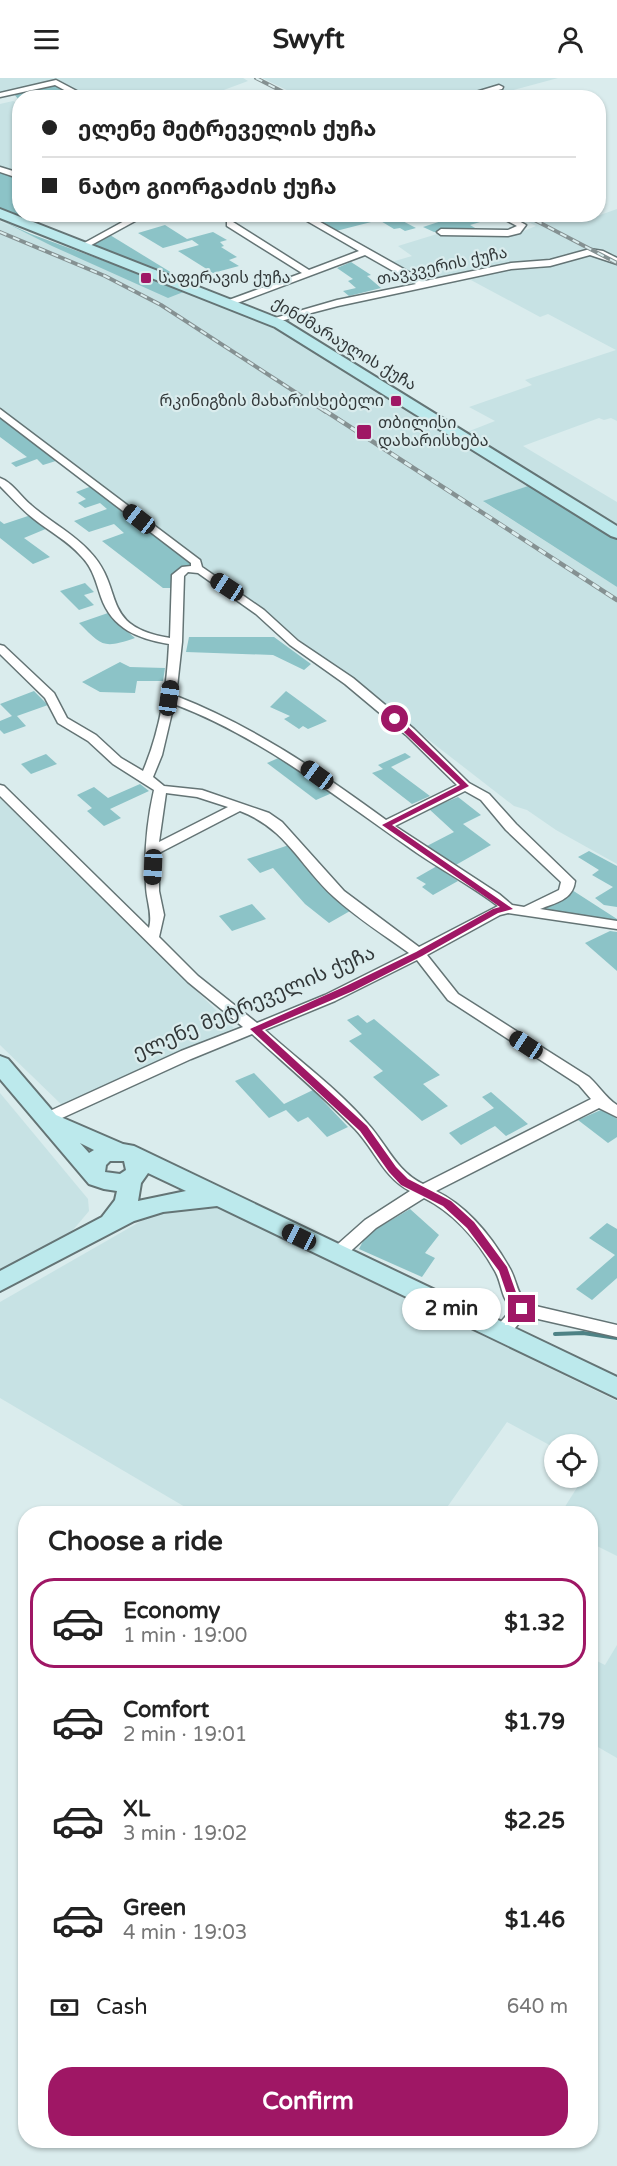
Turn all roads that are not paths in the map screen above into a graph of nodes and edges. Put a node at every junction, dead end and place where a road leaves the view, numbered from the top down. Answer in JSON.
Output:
{"nodes":[{"id":1,"x":499,"y":87,"type":"dead end"},
{"id":2,"x":21,"y":90,"type":"edge"},
{"id":3,"x":71,"y":90,"type":"edge"},
{"id":4,"x":488,"y":90,"type":"edge"},
{"id":5,"x":21,"y":222,"type":"edge"},
{"id":6,"x":129,"y":222,"type":"edge"},
{"id":7,"x":313,"y":222,"type":"edge"},
{"id":8,"x":515,"y":222,"type":"edge"},
{"id":9,"x":230,"y":224,"type":"dead end"},
{"id":10,"x":441,"y":232,"type":"dead end"},
{"id":11,"x":81,"y":247,"type":"junction"},
{"id":12,"x":365,"y":252,"type":"junction"},
{"id":13,"x":617,"y":261,"type":"edge"},
{"id":14,"x":310,"y":274,"type":"junction"},
{"id":15,"x":425,"y":285,"type":"junction"},
{"id":16,"x":229,"y":303,"type":"junction"},
{"id":17,"x":273,"y":320,"type":"junction"},
{"id":18,"x":0,"y":412,"type":"edge"},
{"id":19,"x":0,"y":481,"type":"edge"},
{"id":20,"x":617,"y":533,"type":"edge"},
{"id":21,"x":197,"y":569,"type":"junction"},
{"id":22,"x":176,"y":642,"type":"junction"},
{"id":23,"x":0,"y":648,"type":"edge"},
{"id":24,"x":169,"y":698,"type":"junction"},
{"id":25,"x":146,"y":778,"type":"junction"},
{"id":26,"x":465,"y":786,"type":"junction"},
{"id":27,"x":0,"y":789,"type":"edge"},
{"id":28,"x":161,"y":789,"type":"junction"},
{"id":29,"x":240,"y":806,"type":"junction"},
{"id":30,"x":386,"y":825,"type":"junction"},
{"id":31,"x":154,"y":850,"type":"junction"},
{"id":32,"x":508,"y":909,"type":"junction"},
{"id":33,"x":526,"y":912,"type":"junction"},
{"id":34,"x":617,"y":925,"type":"edge"},
{"id":35,"x":152,"y":937,"type":"junction"},
{"id":36,"x":419,"y":954,"type":"junction"},
{"id":37,"x":255,"y":1029,"type":"junction"},
{"id":38,"x":0,"y":1064,"type":"edge"},
{"id":39,"x":600,"y":1101,"type":"junction"},
{"id":40,"x":617,"y":1112,"type":"edge"},
{"id":41,"x":46,"y":1119,"type":"junction"},
{"id":42,"x":128,"y":1167,"type":"junction"},
{"id":43,"x":95,"y":1175,"type":"junction"},
{"id":44,"x":422,"y":1192,"type":"junction"},
{"id":45,"x":218,"y":1197,"type":"junction"},
{"id":46,"x":102,"y":1227,"type":"junction"},
{"id":47,"x":336,"y":1255,"type":"junction"},
{"id":48,"x":0,"y":1282,"type":"edge"},
{"id":49,"x":522,"y":1309,"type":"junction"},
{"id":50,"x":617,"y":1331,"type":"edge"},
{"id":51,"x":500,"y":1332,"type":"junction"},
{"id":52,"x":617,"y":1388,"type":"edge"}],
"edges":[{"from":1,"to":4,"type":"street"},
{"from":2,"to":3,"type":"street"},
{"from":5,"to":11,"type":"main road","name":"ქინძმარაულის ქუჩა"},
{"from":6,"to":11,"type":"street"},
{"from":7,"to":12,"type":"street"},
{"from":8,"to":10,"type":"street"},
{"from":9,"to":14,"type":"street"},
{"from":11,"to":16,"type":"main road","name":"ქინძმარაულის ქუჩა"},
{"from":12,"to":14,"type":"street"},
{"from":12,"to":15,"type":"street"},
{"from":13,"to":15,"type":"street","name":"თავკვერის ქუჩა"},
{"from":14,"to":16,"type":"street"},
{"from":15,"to":17,"type":"street","name":"თავკვერის ქუჩა"},
{"from":16,"to":17,"type":"main road","name":"ქინძმარაულის ქუჩა"},
{"from":17,"to":20,"type":"main road","name":"ქინძმარაულის ქუჩა"},
{"from":18,"to":21,"type":"street"},
{"from":19,"to":22,"type":"street"},
{"from":21,"to":22,"type":"street"},
{"from":21,"to":26,"type":"street"},
{"from":22,"to":24,"type":"street"},
{"from":23,"to":25,"type":"street"},
{"from":24,"to":25,"type":"street"},
{"from":24,"to":30,"type":"street"},
{"from":25,"to":28,"type":"street"},
{"from":26,"to":30,"type":"street"},
{"from":26,"to":33,"type":"street"},
{"from":27,"to":35,"type":"street"},
{"from":28,"to":29,"type":"street"},
{"from":28,"to":31,"type":"street"},
{"from":29,"to":31,"type":"street"},
{"from":29,"to":36,"type":"street"},
{"from":30,"to":32,"type":"street"},
{"from":31,"to":35,"type":"street"},
{"from":32,"to":33,"type":"street"},
{"from":32,"to":36,"type":"street","name":"ელენე მეტრეველის ქუჩა"},
{"from":33,"to":34,"type":"street"},
{"from":35,"to":37,"type":"street"},
{"from":36,"to":37,"type":"street","name":"ელენე მეტრეველის ქუჩა"},
{"from":36,"to":39,"type":"street"},
{"from":37,"to":41,"type":"street","name":"ელენე მეტრეველის ქუჩა"},
{"from":37,"to":44,"type":"street"},
{"from":38,"to":41,"type":"main road"},
{"from":39,"to":40,"type":"street"},
{"from":39,"to":44,"type":"street"},
{"from":41,"to":42,"type":"main road"},
{"from":41,"to":43,"type":"main road"},
{"from":42,"to":43,"type":"main road"},
{"from":42,"to":43,"type":"main road"},
{"from":42,"to":45,"type":"main road"},
{"from":42,"to":46,"type":"main road"},
{"from":43,"to":46,"type":"main road"},
{"from":44,"to":47,"type":"street"},
{"from":44,"to":49,"type":"street"},
{"from":45,"to":46,"type":"main road"},
{"from":45,"to":47,"type":"main road"},
{"from":46,"to":48,"type":"main road"},
{"from":47,"to":51,"type":"main road"},
{"from":49,"to":50,"type":"street"},
{"from":49,"to":51,"type":"street"},
{"from":51,"to":52,"type":"main road"}]}
